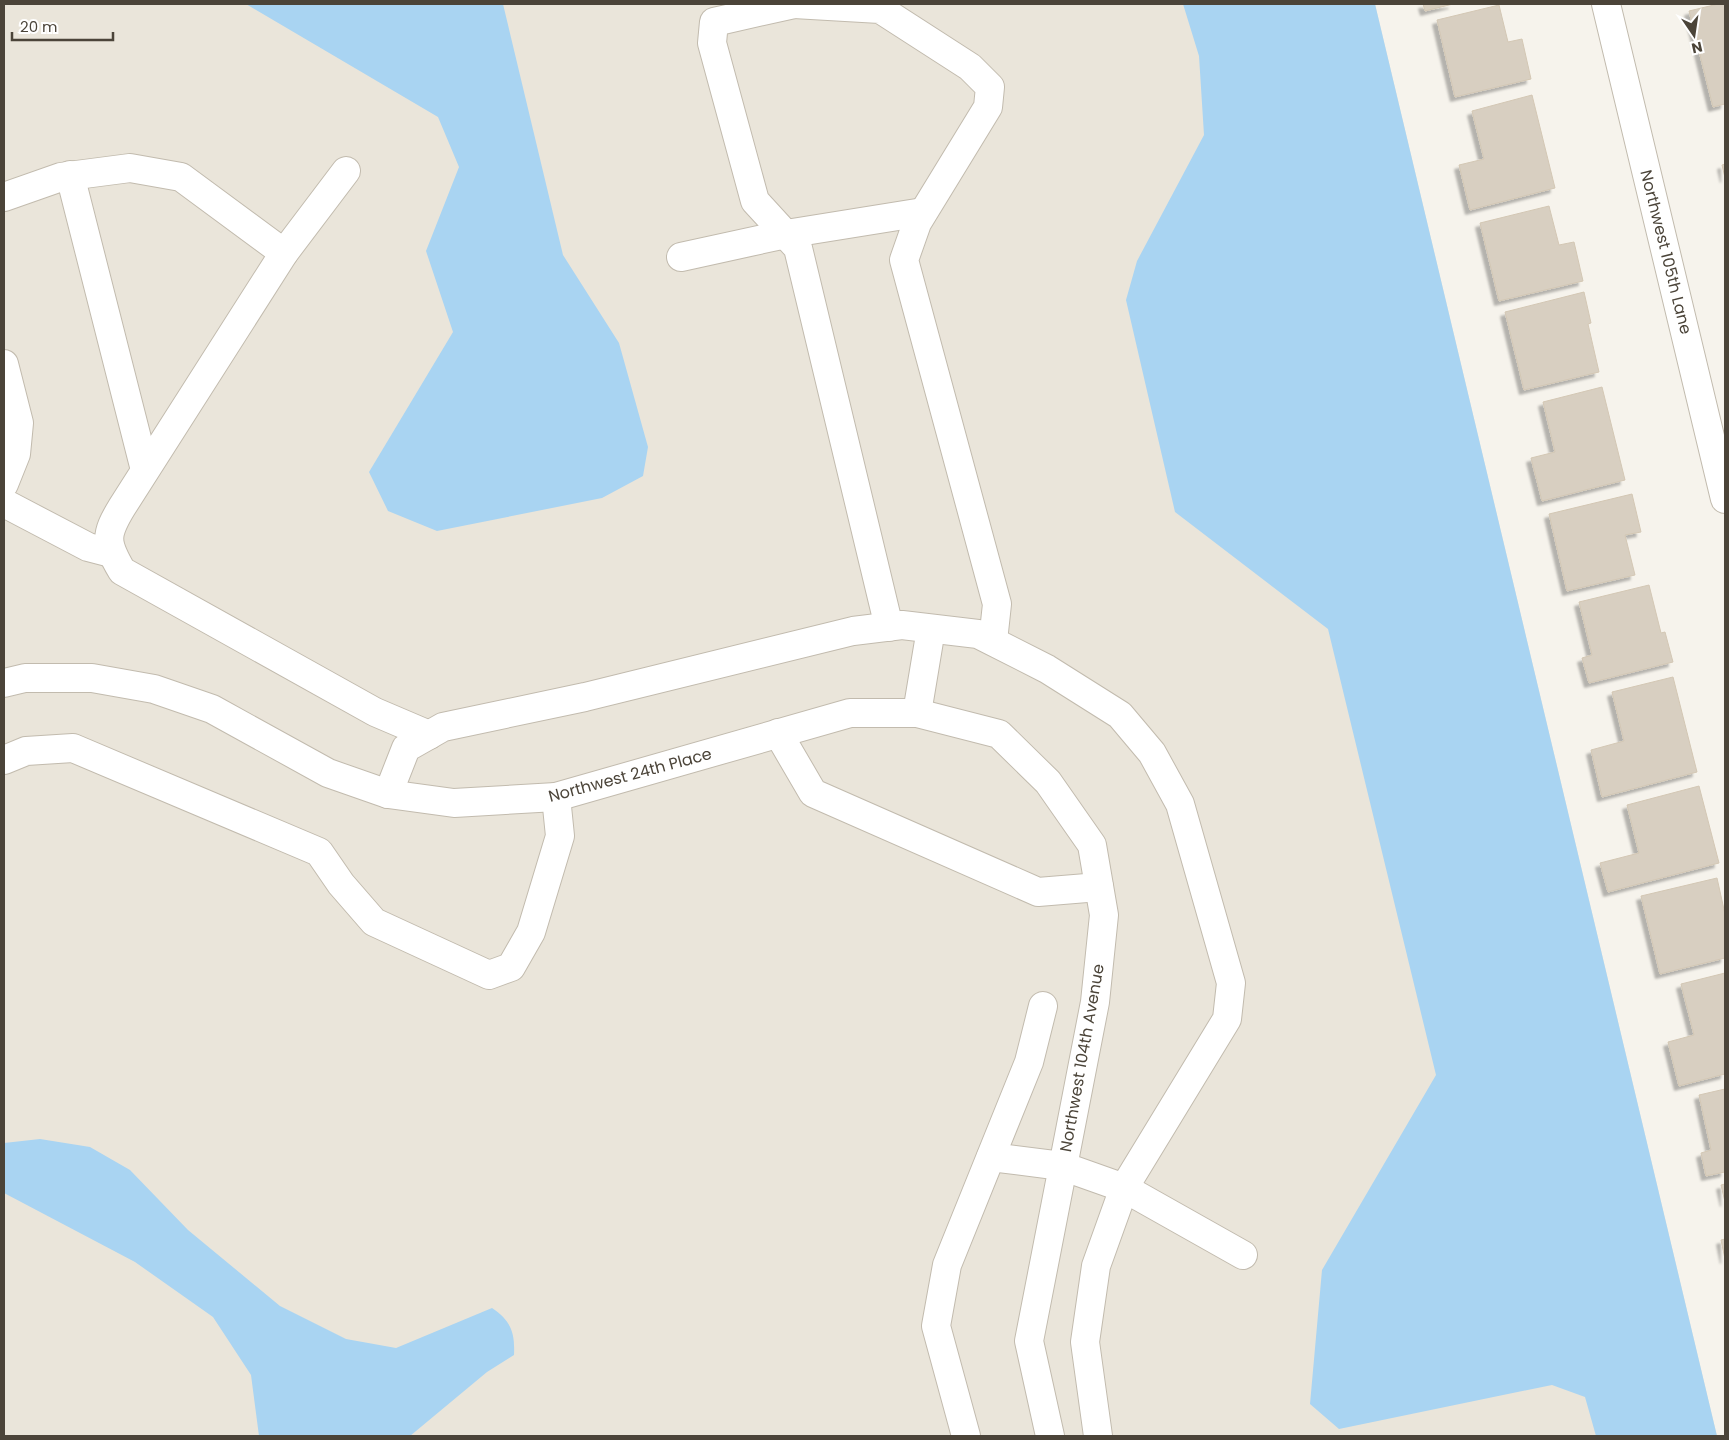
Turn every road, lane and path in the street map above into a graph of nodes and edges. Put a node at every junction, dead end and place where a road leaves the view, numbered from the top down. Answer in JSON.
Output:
{"nodes":[{"id":1,"x":794,"y":4,"type":"edge"},
{"id":2,"x":1606,"y":4,"type":"edge"},
{"id":3,"x":346,"y":172,"type":"dead end"},
{"id":4,"x":70,"y":175,"type":"junction"},
{"id":5,"x":4,"y":197,"type":"edge"},
{"id":6,"x":923,"y":212,"type":"junction"},
{"id":7,"x":786,"y":234,"type":"junction"},
{"id":8,"x":284,"y":253,"type":"junction"},
{"id":9,"x":680,"y":257,"type":"dead end"},
{"id":10,"x":4,"y":364,"type":"edge"},
{"id":11,"x":145,"y":470,"type":"junction"},
{"id":12,"x":4,"y":484,"type":"edge"},
{"id":13,"x":1725,"y":500,"type":"edge"},
{"id":14,"x":4,"y":503,"type":"edge"},
{"id":15,"x":111,"y":553,"type":"junction"},
{"id":16,"x":890,"y":627,"type":"junction"},
{"id":17,"x":931,"y":628,"type":"junction"},
{"id":18,"x":993,"y":641,"type":"junction"},
{"id":19,"x":4,"y":682,"type":"edge"},
{"id":20,"x":917,"y":713,"type":"junction"},
{"id":21,"x":778,"y":733,"type":"junction"},
{"id":22,"x":429,"y":735,"type":"junction"},
{"id":23,"x":4,"y":760,"type":"edge"},
{"id":24,"x":388,"y":794,"type":"junction"},
{"id":25,"x":556,"y":797,"type":"junction"},
{"id":26,"x":1099,"y":887,"type":"junction"},
{"id":27,"x":1043,"y":1006,"type":"dead end"},
{"id":28,"x":991,"y":1158,"type":"junction"},
{"id":29,"x":1062,"y":1166,"type":"junction"},
{"id":30,"x":1124,"y":1188,"type":"junction"},
{"id":31,"x":1243,"y":1256,"type":"dead end"},
{"id":32,"x":966,"y":1436,"type":"edge"},
{"id":33,"x":1050,"y":1436,"type":"edge"},
{"id":34,"x":1098,"y":1436,"type":"edge"}],
"edges":[{"from":1,"to":6,"type":"street"},
{"from":1,"to":7,"type":"street"},
{"from":2,"to":13,"type":"street","name":"Northwest 105th Lane"},
{"from":3,"to":8,"type":"street"},
{"from":4,"to":5,"type":"street"},
{"from":4,"to":8,"type":"street"},
{"from":4,"to":11,"type":"street"},
{"from":6,"to":7,"type":"street"},
{"from":6,"to":18,"type":"street"},
{"from":7,"to":9,"type":"street"},
{"from":7,"to":16,"type":"street"},
{"from":8,"to":11,"type":"street"},
{"from":10,"to":12,"type":"street"},
{"from":11,"to":15,"type":"street"},
{"from":14,"to":15,"type":"street"},
{"from":15,"to":22,"type":"street"},
{"from":16,"to":17,"type":"street"},
{"from":16,"to":22,"type":"street"},
{"from":17,"to":18,"type":"street"},
{"from":17,"to":20,"type":"street"},
{"from":18,"to":30,"type":"street"},
{"from":19,"to":24,"type":"street","name":"Northwest 24th Place"},
{"from":20,"to":21,"type":"street","name":"Northwest 24th Place"},
{"from":20,"to":26,"type":"street","name":"Northwest 104th Avenue"},
{"from":21,"to":25,"type":"street","name":"Northwest 24th Place"},
{"from":21,"to":26,"type":"street"},
{"from":22,"to":24,"type":"street"},
{"from":23,"to":25,"type":"street"},
{"from":24,"to":25,"type":"street","name":"Northwest 24th Place"},
{"from":26,"to":29,"type":"street","name":"Northwest 104th Avenue"},
{"from":27,"to":28,"type":"street"},
{"from":28,"to":29,"type":"street"},
{"from":28,"to":32,"type":"street"},
{"from":29,"to":30,"type":"street"},
{"from":29,"to":33,"type":"street","name":"Northwest 104th Avenue"},
{"from":30,"to":31,"type":"street"},
{"from":30,"to":34,"type":"street"}]}
